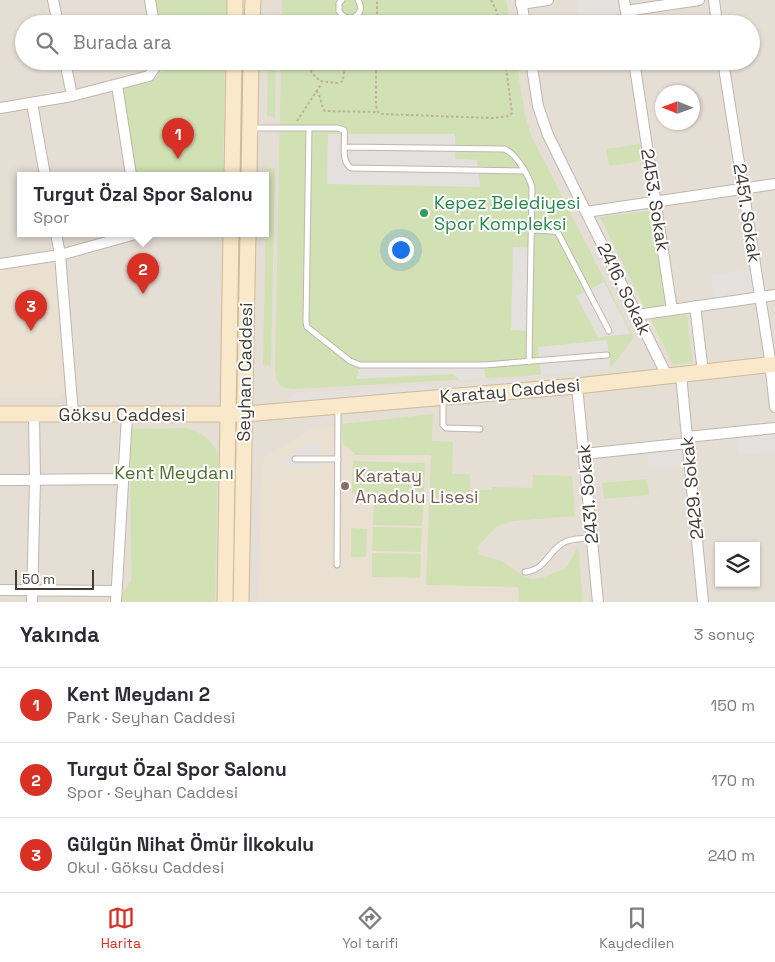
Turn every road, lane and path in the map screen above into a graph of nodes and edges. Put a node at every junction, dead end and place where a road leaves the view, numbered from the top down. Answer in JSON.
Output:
{"nodes":[{"id":1,"x":53,"y":0,"type":"edge"},
{"id":2,"x":150,"y":0,"type":"edge"},
{"id":3,"x":236,"y":0,"type":"edge"},
{"id":4,"x":252,"y":0,"type":"edge"},
{"id":5,"x":342,"y":0,"type":"edge"},
{"id":6,"x":358,"y":0,"type":"edge"},
{"id":7,"x":377,"y":0,"type":"edge"},
{"id":8,"x":491,"y":0,"type":"edge"},
{"id":9,"x":548,"y":0,"type":"edge"},
{"id":10,"x":624,"y":0,"type":"edge"},
{"id":11,"x":699,"y":0,"type":"edge"},
{"id":12,"x":714,"y":0,"type":"edge"},
{"id":13,"x":521,"y":2,"type":"edge"},
{"id":14,"x":626,"y":11,"type":"junction"},
{"id":15,"x":56,"y":15,"type":"edge"},
{"id":16,"x":152,"y":15,"type":"edge"},
{"id":17,"x":235,"y":15,"type":"edge"},
{"id":18,"x":252,"y":15,"type":"edge"},
{"id":19,"x":342,"y":15,"type":"edge"},
{"id":20,"x":358,"y":15,"type":"edge"},
{"id":21,"x":377,"y":15,"type":"edge"},
{"id":22,"x":497,"y":15,"type":"edge"},
{"id":23,"x":523,"y":15,"type":"edge"},
{"id":24,"x":627,"y":15,"type":"edge"},
{"id":25,"x":716,"y":15,"type":"edge"},
{"id":26,"x":67,"y":70,"type":"edge"},
{"id":27,"x":153,"y":70,"type":"edge"},
{"id":28,"x":234,"y":70,"type":"edge"},
{"id":29,"x":251,"y":70,"type":"edge"},
{"id":30,"x":311,"y":70,"type":"edge"},
{"id":31,"x":345,"y":70,"type":"edge"},
{"id":32,"x":376,"y":70,"type":"edge"},
{"id":33,"x":506,"y":70,"type":"edge"},
{"id":34,"x":532,"y":70,"type":"edge"},
{"id":35,"x":635,"y":70,"type":"edge"},
{"id":36,"x":724,"y":70,"type":"edge"},
{"id":37,"x":322,"y":83,"type":"junction"},
{"id":38,"x":117,"y":85,"type":"junction"},
{"id":39,"x":316,"y":91,"type":"junction"},
{"id":40,"x":72,"y":96,"type":"junction"},
{"id":41,"x":32,"y":103,"type":"junction"},
{"id":42,"x":0,"y":108,"type":"edge"},
{"id":43,"x":378,"y":112,"type":"junction"},
{"id":44,"x":250,"y":128,"type":"junction"},
{"id":45,"x":292,"y":128,"type":"junction"},
{"id":46,"x":309,"y":128,"type":"junction"},
{"id":47,"x":345,"y":147,"type":"junction"},
{"id":48,"x":525,"y":171,"type":"junction"},
{"id":49,"x":44,"y":172,"type":"edge"},
{"id":50,"x":131,"y":172,"type":"edge"},
{"id":51,"x":232,"y":172,"type":"edge"},
{"id":52,"x":249,"y":172,"type":"edge"},
{"id":53,"x":775,"y":184,"type":"edge"},
{"id":54,"x":743,"y":189,"type":"junction"},
{"id":55,"x":656,"y":202,"type":"junction"},
{"id":56,"x":586,"y":212,"type":"junction"},
{"id":57,"x":531,"y":230,"type":"junction"},
{"id":58,"x":57,"y":237,"type":"edge"},
{"id":59,"x":125,"y":237,"type":"edge"},
{"id":60,"x":231,"y":237,"type":"edge"},
{"id":61,"x":248,"y":237,"type":"edge"},
{"id":62,"x":60,"y":255,"type":"junction"},
{"id":63,"x":0,"y":264,"type":"edge"},
{"id":64,"x":775,"y":295,"type":"edge"},
{"id":65,"x":760,"y":297,"type":"junction"},
{"id":66,"x":695,"y":306,"type":"junction"},
{"id":67,"x":672,"y":310,"type":"junction"},
{"id":68,"x":637,"y":315,"type":"junction"},
{"id":69,"x":609,"y":330,"type":"dead end"},
{"id":70,"x":607,"y":355,"type":"dead end"},
{"id":71,"x":529,"y":362,"type":"junction"},
{"id":72,"x":773,"y":364,"type":"edge"},
{"id":73,"x":703,"y":372,"type":"junction"},
{"id":74,"x":674,"y":376,"type":"junction"},
{"id":75,"x":577,"y":386,"type":"junction"},
{"id":76,"x":443,"y":397,"type":"junction"},
{"id":77,"x":338,"y":406,"type":"junction"},
{"id":78,"x":775,"y":407,"type":"edge"},
{"id":79,"x":0,"y":414,"type":"edge"},
{"id":80,"x":34,"y":414,"type":"junction"},
{"id":81,"x":73,"y":414,"type":"junction"},
{"id":82,"x":244,"y":414,"type":"junction"},
{"id":83,"x":127,"y":415,"type":"junction"},
{"id":84,"x":228,"y":415,"type":"junction"},
{"id":85,"x":775,"y":428,"type":"edge"},
{"id":86,"x":480,"y":429,"type":"dead end"},
{"id":87,"x":688,"y":440,"type":"junction"},
{"id":88,"x":584,"y":454,"type":"junction"},
{"id":89,"x":338,"y":458,"type":"junction"},
{"id":90,"x":295,"y":459,"type":"dead end"},
{"id":91,"x":35,"y":479,"type":"junction"},
{"id":92,"x":123,"y":479,"type":"junction"},
{"id":93,"x":0,"y":480,"type":"edge"},
{"id":94,"x":592,"y":538,"type":"junction"},
{"id":95,"x":337,"y":565,"type":"dead end"},
{"id":96,"x":525,"y":572,"type":"dead end"},
{"id":97,"x":0,"y":590,"type":"edge"},
{"id":98,"x":33,"y":591,"type":"junction"},
{"id":99,"x":116,"y":597,"type":"edge"},
{"id":100,"x":32,"y":602,"type":"edge"},
{"id":101,"x":225,"y":602,"type":"edge"},
{"id":102,"x":241,"y":602,"type":"edge"},
{"id":103,"x":598,"y":602,"type":"edge"},
{"id":104,"x":703,"y":602,"type":"edge"}],
"edges":[{"from":1,"to":15,"type":"street"},
{"from":2,"to":16,"type":"street"},
{"from":3,"to":17,"type":"street"},
{"from":4,"to":18,"type":"street"},
{"from":5,"to":19,"type":"lane"},
{"from":6,"to":20,"type":"lane"},
{"from":7,"to":21,"type":"path"},
{"from":8,"to":22,"type":"path"},
{"from":9,"to":13,"type":"street"},
{"from":10,"to":14,"type":"street"},
{"from":11,"to":14,"type":"street"},
{"from":12,"to":25,"type":"street"},
{"from":13,"to":23,"type":"street"},
{"from":14,"to":24,"type":"street"},
{"from":26,"to":40,"type":"street"},
{"from":27,"to":38,"type":"street"},
{"from":28,"to":51,"type":"street"},
{"from":29,"to":44,"type":"street"},
{"from":30,"to":37,"type":"path"},
{"from":31,"to":37,"type":"path"},
{"from":32,"to":43,"type":"path"},
{"from":33,"to":43,"type":"path"},
{"from":34,"to":56,"type":"street","name":"2416. Sokak"},
{"from":35,"to":55,"type":"street","name":"2453. Sokak"},
{"from":36,"to":54,"type":"street","name":"2451. Sokak"},
{"from":37,"to":39,"type":"path"},
{"from":38,"to":40,"type":"street"},
{"from":38,"to":50,"type":"street"},
{"from":39,"to":43,"type":"path"},
{"from":39,"to":45,"type":"path"},
{"from":40,"to":41,"type":"street"},
{"from":41,"to":42,"type":"street"},
{"from":41,"to":49,"type":"street"},
{"from":44,"to":45,"type":"lane"},
{"from":44,"to":52,"type":"street"},
{"from":45,"to":46,"type":"lane"},
{"from":46,"to":47,"type":"lane"},
{"from":46,"to":71,"type":"lane"},
{"from":47,"to":48,"type":"lane"},
{"from":47,"to":48,"type":"lane"},
{"from":48,"to":57,"type":"lane"},
{"from":53,"to":54,"type":"street"},
{"from":54,"to":55,"type":"street"},
{"from":54,"to":65,"type":"street","name":"2451. Sokak"},
{"from":55,"to":56,"type":"street"},
{"from":55,"to":67,"type":"street","name":"2453. Sokak"},
{"from":56,"to":68,"type":"street","name":"2416. Sokak"},
{"from":57,"to":69,"type":"lane"},
{"from":57,"to":71,"type":"lane"},
{"from":58,"to":62,"type":"street"},
{"from":59,"to":62,"type":"street"},
{"from":60,"to":84,"type":"street","name":"Seyhan Caddesi"},
{"from":61,"to":82,"type":"street","name":"Seyhan Caddesi"},
{"from":62,"to":63,"type":"street"},
{"from":62,"to":81,"type":"street"},
{"from":64,"to":65,"type":"street"},
{"from":65,"to":66,"type":"street"},
{"from":65,"to":72,"type":"street","name":"2451. Sokak"},
{"from":66,"to":67,"type":"street"},
{"from":66,"to":73,"type":"street"},
{"from":67,"to":68,"type":"street"},
{"from":68,"to":74,"type":"street","name":"2416. Sokak"},
{"from":70,"to":71,"type":"lane"},
{"from":72,"to":73,"type":"street","name":"Karatay Caddesi"},
{"from":72,"to":78,"type":"street","name":"2451. Sokak"},
{"from":73,"to":74,"type":"street","name":"Karatay Caddesi"},
{"from":74,"to":75,"type":"street","name":"Karatay Caddesi"},
{"from":74,"to":87,"type":"street","name":"2429. Sokak"},
{"from":75,"to":76,"type":"street","name":"Karatay Caddesi"},
{"from":75,"to":88,"type":"street","name":"2431. Sokak"},
{"from":76,"to":77,"type":"street","name":"Karatay Caddesi"},
{"from":76,"to":86,"type":"lane"},
{"from":77,"to":82,"type":"street","name":"Karatay Caddesi"},
{"from":77,"to":89,"type":"lane"},
{"from":79,"to":80,"type":"street","name":"Göksu Caddesi"},
{"from":80,"to":81,"type":"street","name":"Göksu Caddesi"},
{"from":80,"to":91,"type":"street"},
{"from":81,"to":83,"type":"street","name":"Göksu Caddesi"},
{"from":82,"to":84,"type":"street","name":"Göksu Caddesi"},
{"from":82,"to":102,"type":"street","name":"Seyhan Caddesi"},
{"from":83,"to":84,"type":"street","name":"Göksu Caddesi"},
{"from":83,"to":92,"type":"street"},
{"from":84,"to":101,"type":"street","name":"Seyhan Caddesi"},
{"from":85,"to":87,"type":"street"},
{"from":87,"to":88,"type":"street"},
{"from":87,"to":104,"type":"street","name":"2429. Sokak"},
{"from":88,"to":94,"type":"street","name":"2431. Sokak"},
{"from":89,"to":90,"type":"lane"},
{"from":89,"to":95,"type":"lane"},
{"from":91,"to":92,"type":"street"},
{"from":91,"to":93,"type":"street"},
{"from":91,"to":98,"type":"street"},
{"from":92,"to":99,"type":"street"},
{"from":94,"to":96,"type":"lane"},
{"from":94,"to":103,"type":"street","name":"2431. Sokak"},
{"from":97,"to":98,"type":"street"},
{"from":98,"to":99,"type":"street"},
{"from":98,"to":100,"type":"street"}]}
